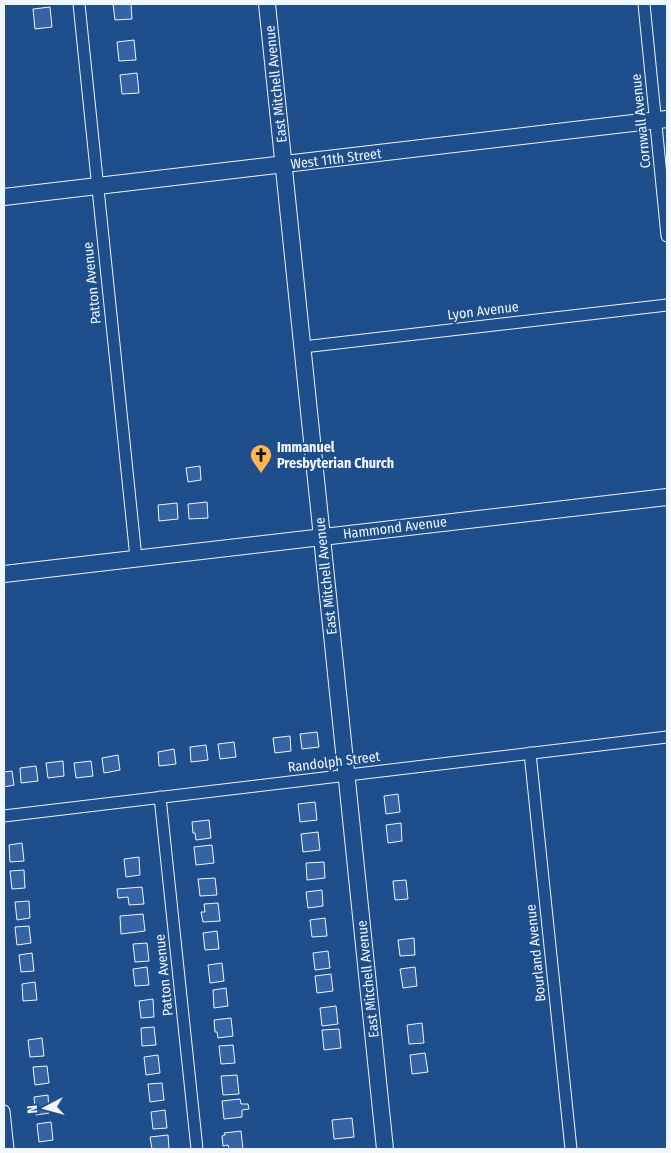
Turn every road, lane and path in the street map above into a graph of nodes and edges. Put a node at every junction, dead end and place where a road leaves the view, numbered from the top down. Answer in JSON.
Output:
{"nodes":[{"id":1,"x":79,"y":4,"type":"edge"},
{"id":2,"x":267,"y":4,"type":"edge"},
{"id":3,"x":644,"y":4,"type":"edge"},
{"id":4,"x":662,"y":120,"type":"edge"},
{"id":5,"x":284,"y":165,"type":"junction"},
{"id":6,"x":97,"y":186,"type":"junction"},
{"id":7,"x":4,"y":197,"type":"edge"},
{"id":8,"x":667,"y":236,"type":"edge"},
{"id":9,"x":667,"y":305,"type":"edge"},
{"id":10,"x":303,"y":347,"type":"junction"},
{"id":11,"x":667,"y":497,"type":"edge"},
{"id":12,"x":322,"y":537,"type":"junction"},
{"id":13,"x":136,"y":558,"type":"junction"},
{"id":14,"x":4,"y":574,"type":"edge"},
{"id":15,"x":667,"y":737,"type":"edge"},
{"id":16,"x":530,"y":753,"type":"junction"},
{"id":17,"x":347,"y":775,"type":"junction"},
{"id":18,"x":160,"y":797,"type":"junction"},
{"id":19,"x":4,"y":816,"type":"edge"},
{"id":20,"x":4,"y":1111,"type":"edge"},
{"id":21,"x":8,"y":1149,"type":"edge"},
{"id":22,"x":197,"y":1149,"type":"edge"},
{"id":23,"x":385,"y":1149,"type":"edge"},
{"id":24,"x":571,"y":1149,"type":"edge"}],
"edges":[{"from":1,"to":6,"type":"street","name":"Patton Avenue"},
{"from":2,"to":5,"type":"street","name":"East Mitchell Avenue"},
{"from":3,"to":4,"type":"street","name":"Cornwall Avenue"},
{"from":4,"to":5,"type":"street","name":"West 11th Street"},
{"from":4,"to":8,"type":"street","name":"Cornwall Avenue"},
{"from":5,"to":6,"type":"street","name":"West 11th Street"},
{"from":5,"to":10,"type":"street","name":"East Mitchell Avenue"},
{"from":6,"to":7,"type":"street","name":"West 11th Street"},
{"from":6,"to":13,"type":"street","name":"Patton Avenue"},
{"from":9,"to":10,"type":"street","name":"Lyon Avenue"},
{"from":10,"to":12,"type":"street","name":"East Mitchell Avenue"},
{"from":11,"to":12,"type":"street","name":"Hammond Avenue"},
{"from":12,"to":13,"type":"street","name":"Hammond Avenue"},
{"from":12,"to":17,"type":"street","name":"East Mitchell Avenue"},
{"from":13,"to":14,"type":"street","name":"Hammond Avenue"},
{"from":15,"to":16,"type":"street","name":"Randolph Street"},
{"from":16,"to":17,"type":"street","name":"Randolph Street"},
{"from":16,"to":24,"type":"street","name":"Bourland Avenue"},
{"from":17,"to":18,"type":"street","name":"Randolph Street"},
{"from":17,"to":23,"type":"street","name":"East Mitchell Avenue"},
{"from":18,"to":19,"type":"street","name":"Randolph Street"},
{"from":18,"to":22,"type":"street","name":"Patton Avenue"},
{"from":20,"to":21,"type":"street"}]}
